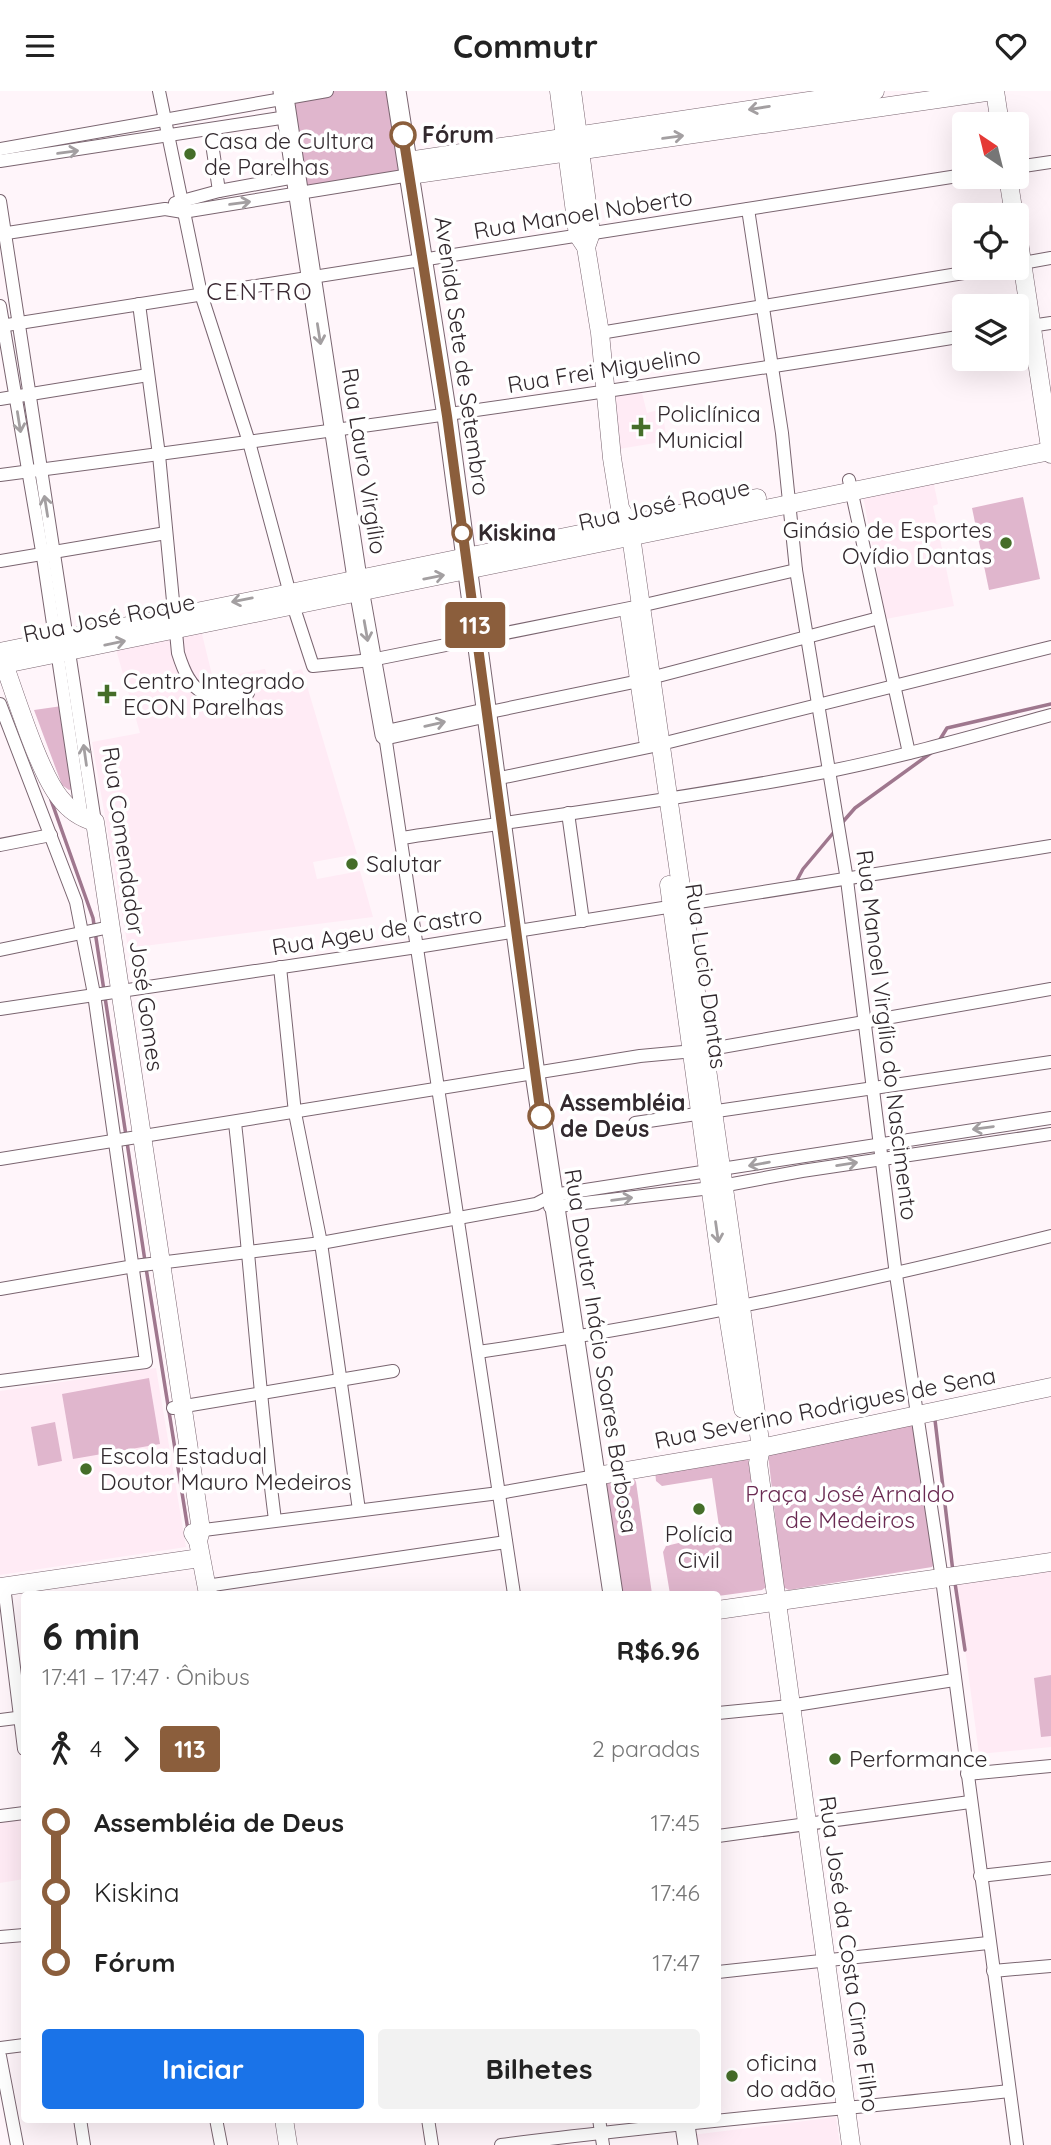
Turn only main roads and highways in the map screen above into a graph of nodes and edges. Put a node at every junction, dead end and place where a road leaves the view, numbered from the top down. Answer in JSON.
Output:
{"nodes":[{"id":1,"x":398,"y":91,"type":"edge"},
{"id":2,"x":284,"y":102,"type":"edge"},
{"id":3,"x":485,"y":713,"type":"junction"},
{"id":4,"x":517,"y":930,"type":"joint"},
{"id":5,"x":613,"y":1591,"type":"edge"},
{"id":6,"x":684,"y":2123,"type":"edge"},
{"id":7,"x":688,"y":2145,"type":"edge"}],
"edges":[{"from":1,"to":3,"type":"main road","name":"Avenida Sete de Setembro"},
{"from":2,"to":3,"type":"main road","name":"Rua Lauro Virgílio","one_way":true},
{"from":3,"to":4,"type":"main road","name":"Avenida Sete de Setembro"},
{"from":4,"to":5,"type":"main road","name":"Rua Doutor Inácio Soares Barbosa"},
{"from":6,"to":7,"type":"main road"}]}
